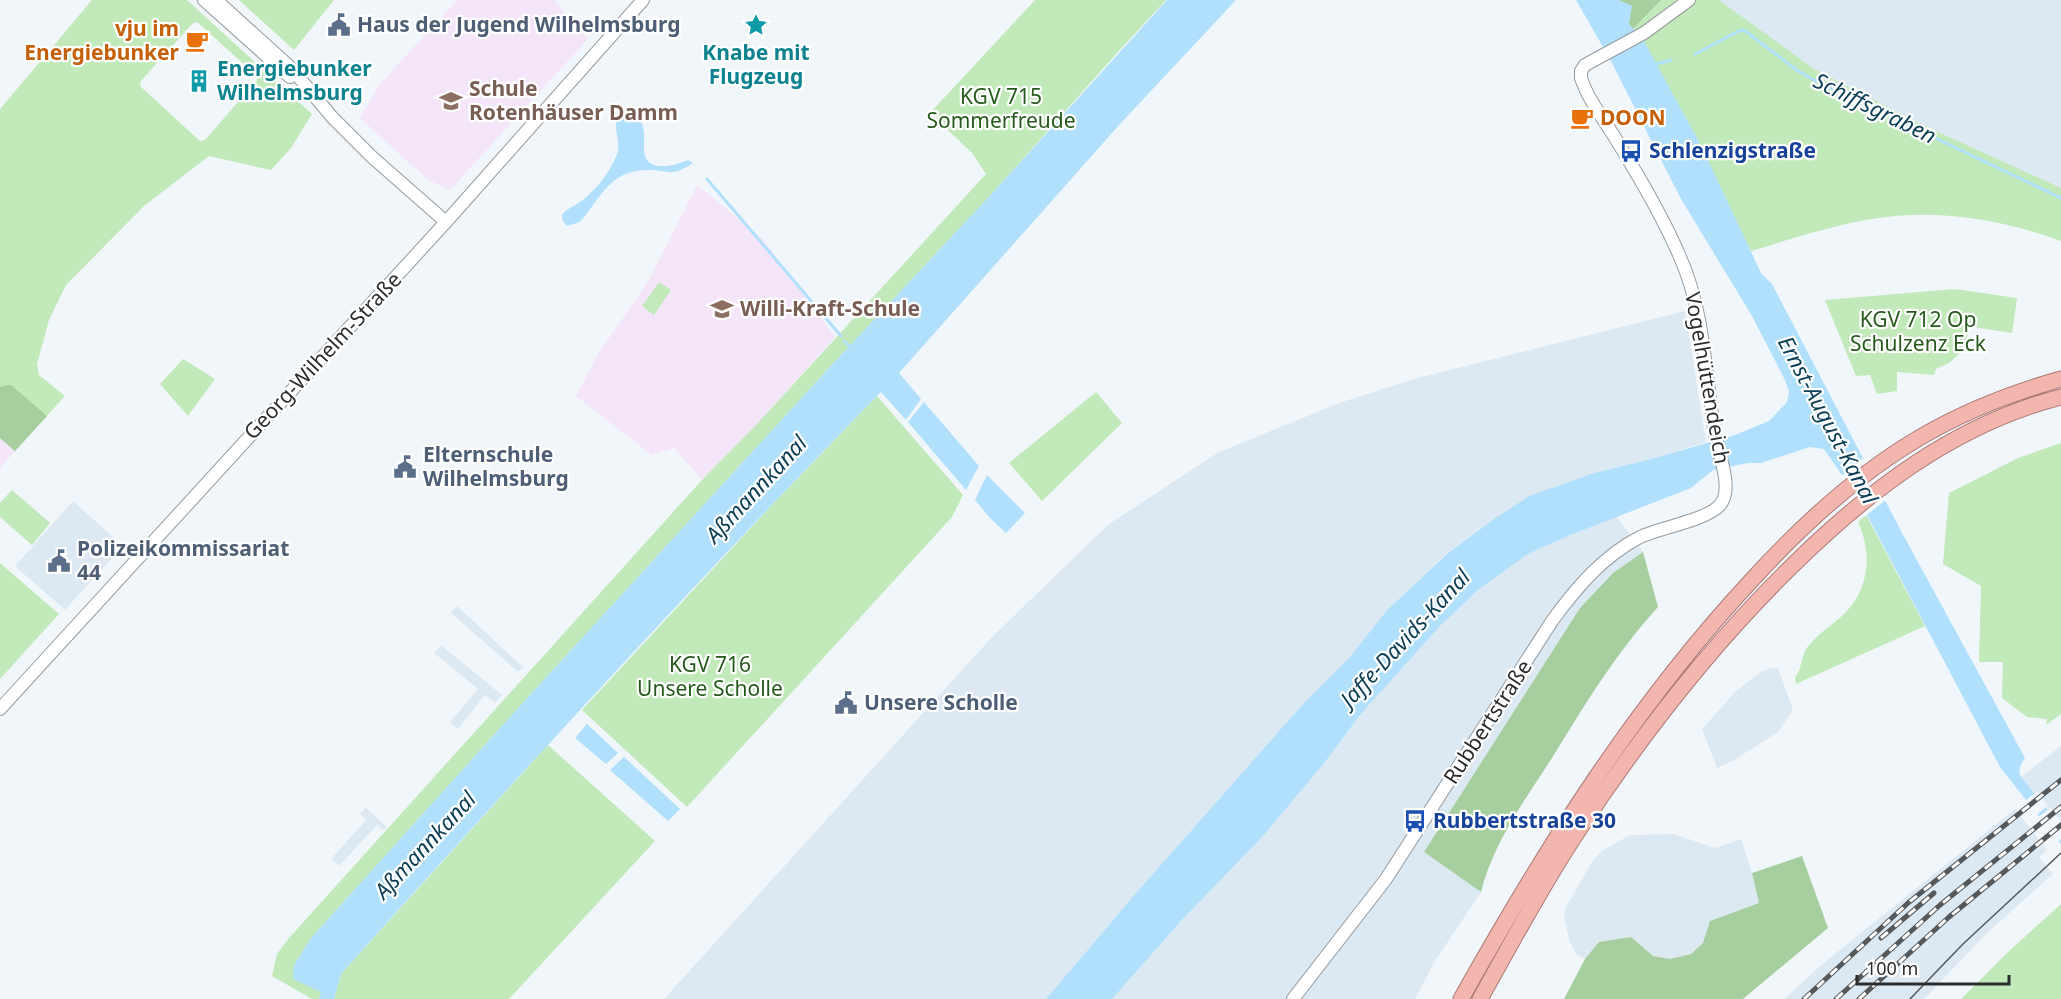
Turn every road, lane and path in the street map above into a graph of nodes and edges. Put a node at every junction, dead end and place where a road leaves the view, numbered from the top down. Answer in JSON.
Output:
{"nodes":[{"id":1,"x":204,"y":0,"type":"edge"},
{"id":2,"x":216,"y":0,"type":"edge"},
{"id":3,"x":643,"y":0,"type":"edge"},
{"id":4,"x":1689,"y":0,"type":"edge"},
{"id":5,"x":310,"y":91,"type":"junction"},
{"id":6,"x":446,"y":222,"type":"junction"},
{"id":7,"x":2061,"y":379,"type":"edge"},
{"id":8,"x":2061,"y":397,"type":"edge"},
{"id":9,"x":1725,"y":496,"type":"joint"},
{"id":10,"x":0,"y":709,"type":"edge"},
{"id":11,"x":1293,"y":999,"type":"edge"},
{"id":12,"x":1461,"y":999,"type":"edge"},
{"id":13,"x":1480,"y":999,"type":"edge"}],
"edges":[{"from":1,"to":5,"type":"street"},
{"from":2,"to":5,"type":"street"},
{"from":3,"to":6,"type":"street","name":"Georg-Wilhelm-Straße"},
{"from":4,"to":9,"type":"street","name":"Vogelhüttendeich"},
{"from":5,"to":6,"type":"street"},
{"from":6,"to":10,"type":"street","name":"Georg-Wilhelm-Straße"},
{"from":7,"to":12,"type":"highway"},
{"from":8,"to":13,"type":"highway"},
{"from":9,"to":11,"type":"street","name":"Rubbertstraße"}]}
